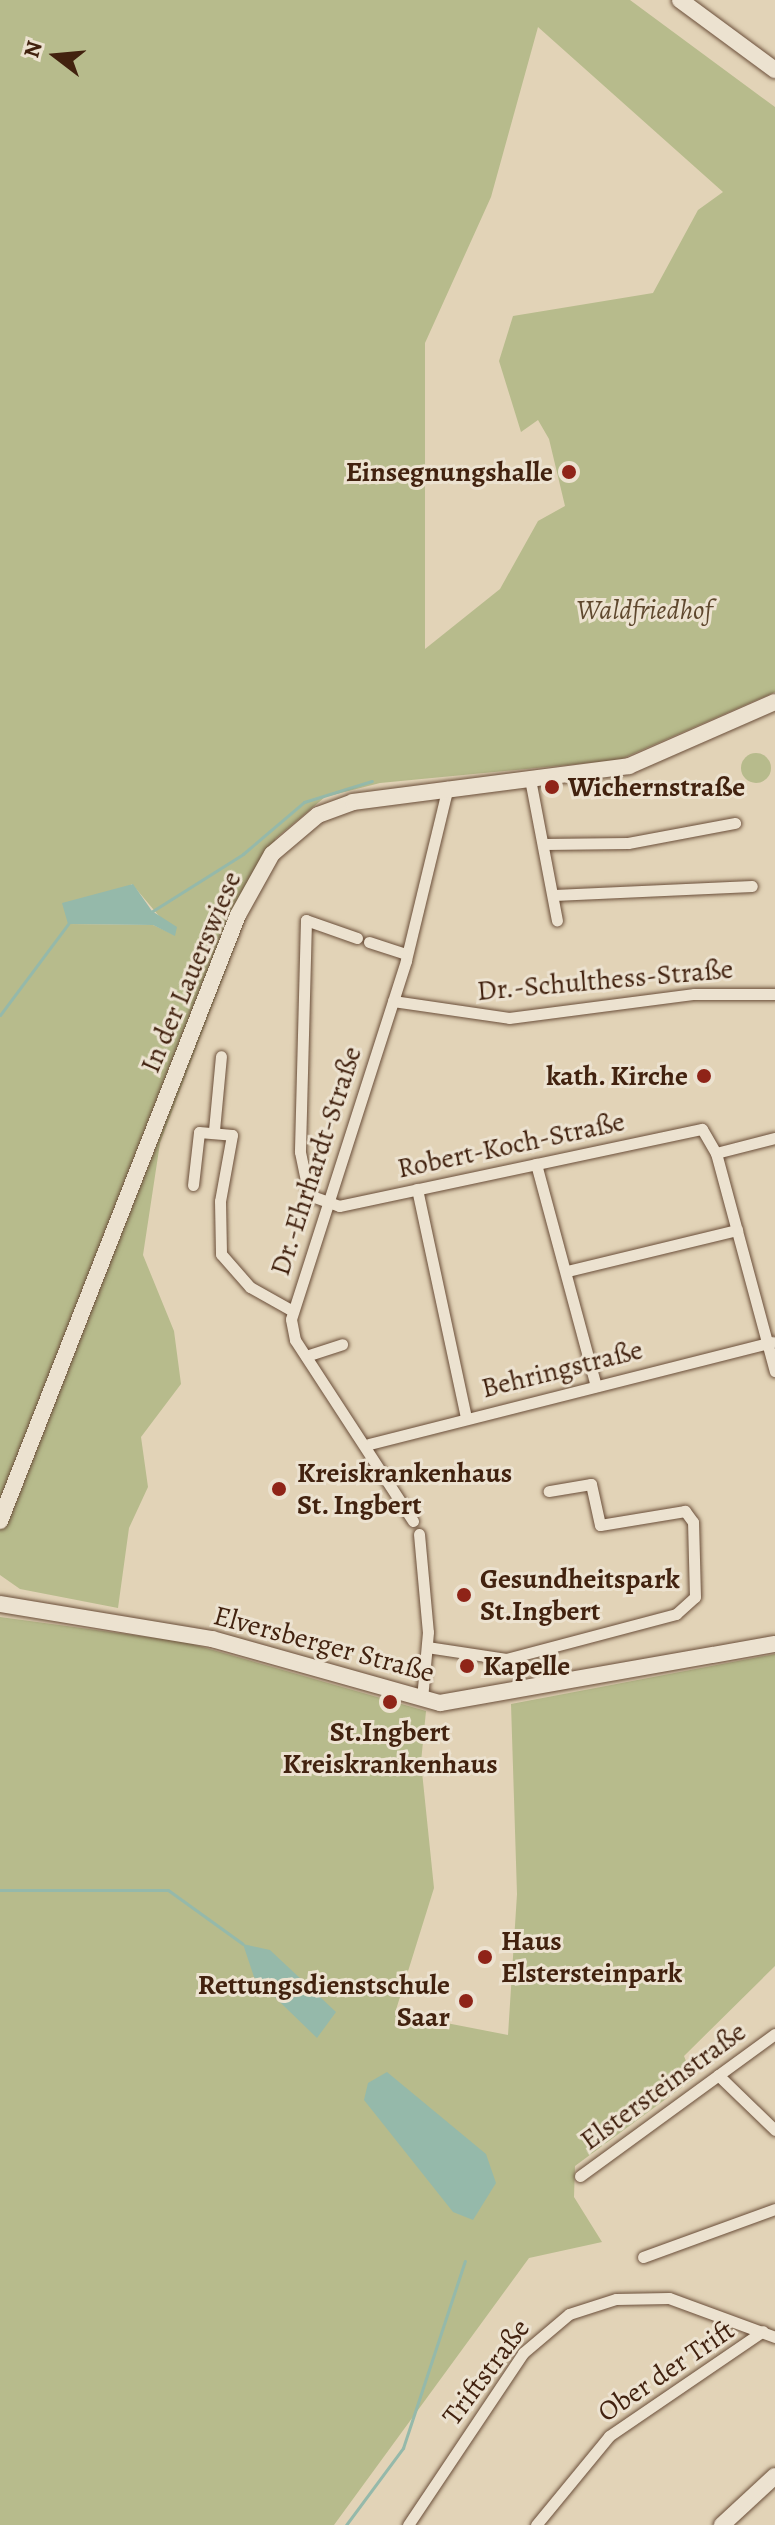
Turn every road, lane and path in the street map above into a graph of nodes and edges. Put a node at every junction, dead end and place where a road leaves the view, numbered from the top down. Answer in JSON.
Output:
{"nodes":[{"id":1,"x":680,"y":0,"type":"edge"},
{"id":2,"x":775,"y":70,"type":"edge"},
{"id":3,"x":775,"y":702,"type":"edge"},
{"id":4,"x":530,"y":779,"type":"junction"},
{"id":5,"x":448,"y":787,"type":"junction"},
{"id":6,"x":735,"y":823,"type":"dead end"},
{"id":7,"x":544,"y":844,"type":"junction"},
{"id":8,"x":752,"y":886,"type":"dead end"},
{"id":9,"x":554,"y":895,"type":"junction"},
{"id":10,"x":557,"y":920,"type":"dead end"},
{"id":11,"x":407,"y":954,"type":"junction"},
{"id":12,"x":775,"y":994,"type":"edge"},
{"id":13,"x":393,"y":1001,"type":"junction"},
{"id":14,"x":221,"y":1056,"type":"dead end"},
{"id":15,"x":214,"y":1130,"type":"junction"},
{"id":16,"x":775,"y":1138,"type":"edge"},
{"id":17,"x":716,"y":1153,"type":"junction"},
{"id":18,"x":536,"y":1164,"type":"junction"},
{"id":19,"x":193,"y":1185,"type":"dead end"},
{"id":20,"x":417,"y":1189,"type":"junction"},
{"id":21,"x":327,"y":1204,"type":"junction"},
{"id":22,"x":737,"y":1230,"type":"junction"},
{"id":23,"x":567,"y":1271,"type":"junction"},
{"id":24,"x":291,"y":1310,"type":"junction"},
{"id":25,"x":771,"y":1342,"type":"edge"},
{"id":26,"x":342,"y":1344,"type":"dead end"},
{"id":27,"x":306,"y":1356,"type":"junction"},
{"id":28,"x":775,"y":1371,"type":"edge"},
{"id":29,"x":596,"y":1386,"type":"junction"},
{"id":30,"x":466,"y":1418,"type":"junction"},
{"id":31,"x":369,"y":1444,"type":"junction"},
{"id":32,"x":549,"y":1491,"type":"dead end"},
{"id":33,"x":0,"y":1521,"type":"edge"},
{"id":34,"x":413,"y":1521,"type":"dead end"},
{"id":35,"x":419,"y":1534,"type":"dead end"},
{"id":36,"x":0,"y":1604,"type":"edge"},
{"id":37,"x":775,"y":1644,"type":"edge"},
{"id":38,"x":427,"y":1647,"type":"junction"},
{"id":39,"x":422,"y":1699,"type":"junction"},
{"id":40,"x":775,"y":2034,"type":"edge"},
{"id":41,"x":718,"y":2075,"type":"junction"},
{"id":42,"x":775,"y":2130,"type":"edge"},
{"id":43,"x":580,"y":2176,"type":"dead end"},
{"id":44,"x":775,"y":2209,"type":"edge"},
{"id":45,"x":643,"y":2257,"type":"dead end"},
{"id":46,"x":763,"y":2331,"type":"junction"},
{"id":47,"x":775,"y":2337,"type":"edge"},
{"id":48,"x":775,"y":2476,"type":"edge"},
{"id":49,"x":408,"y":2525,"type":"edge"},
{"id":50,"x":536,"y":2525,"type":"edge"},
{"id":51,"x":722,"y":2525,"type":"edge"}],
"edges":[{"from":1,"to":2,"type":"street"},
{"from":3,"to":4,"type":"street","name":"In der Lauerswiese"},
{"from":4,"to":5,"type":"street","name":"In der Lauerswiese"},
{"from":4,"to":7,"type":"street"},
{"from":5,"to":11,"type":"street","name":"Dr.-Ehrhardt-Straße"},
{"from":5,"to":33,"type":"street","name":"In der Lauerswiese"},
{"from":6,"to":7,"type":"street"},
{"from":7,"to":9,"type":"street"},
{"from":8,"to":9,"type":"street"},
{"from":9,"to":10,"type":"street"},
{"from":11,"to":13,"type":"street","name":"Dr.-Ehrhardt-Straße"},
{"from":11,"to":21,"type":"street"},
{"from":12,"to":13,"type":"street","name":"Dr.-Schulthess-Straße"},
{"from":13,"to":21,"type":"street","name":"Dr.-Ehrhardt-Straße"},
{"from":14,"to":15,"type":"street"},
{"from":15,"to":19,"type":"street"},
{"from":15,"to":24,"type":"street"},
{"from":16,"to":17,"type":"street"},
{"from":17,"to":18,"type":"street","name":"Robert-Koch-Straße"},
{"from":17,"to":22,"type":"street"},
{"from":18,"to":20,"type":"street","name":"Robert-Koch-Straße"},
{"from":18,"to":23,"type":"street"},
{"from":20,"to":21,"type":"street","name":"Robert-Koch-Straße"},
{"from":20,"to":30,"type":"street"},
{"from":21,"to":24,"type":"street","name":"Dr.-Ehrhardt-Straße"},
{"from":22,"to":23,"type":"street"},
{"from":22,"to":25,"type":"street"},
{"from":23,"to":29,"type":"street"},
{"from":24,"to":27,"type":"street","name":"Dr.-Ehrhardt-Straße"},
{"from":25,"to":28,"type":"street"},
{"from":25,"to":29,"type":"street","name":"Behringstraße"},
{"from":26,"to":27,"type":"street"},
{"from":27,"to":31,"type":"street","name":"Dr.-Ehrhardt-Straße"},
{"from":29,"to":30,"type":"street","name":"Behringstraße"},
{"from":30,"to":31,"type":"street","name":"Behringstraße"},
{"from":31,"to":34,"type":"street","name":"Dr.-Ehrhardt-Straße"},
{"from":32,"to":38,"type":"street"},
{"from":35,"to":38,"type":"street"},
{"from":36,"to":39,"type":"street","name":"Elversberger Straße"},
{"from":37,"to":39,"type":"street","name":"Elversberger Straße"},
{"from":38,"to":39,"type":"street"},
{"from":40,"to":41,"type":"street","name":"Elstersteinstraße"},
{"from":41,"to":42,"type":"street"},
{"from":41,"to":43,"type":"street","name":"Elstersteinstraße"},
{"from":44,"to":45,"type":"street"},
{"from":46,"to":47,"type":"street","name":"Triftstraße"},
{"from":46,"to":49,"type":"street","name":"Triftstraße"},
{"from":46,"to":50,"type":"street","name":"Ober der Trift"},
{"from":48,"to":51,"type":"street"}]}
